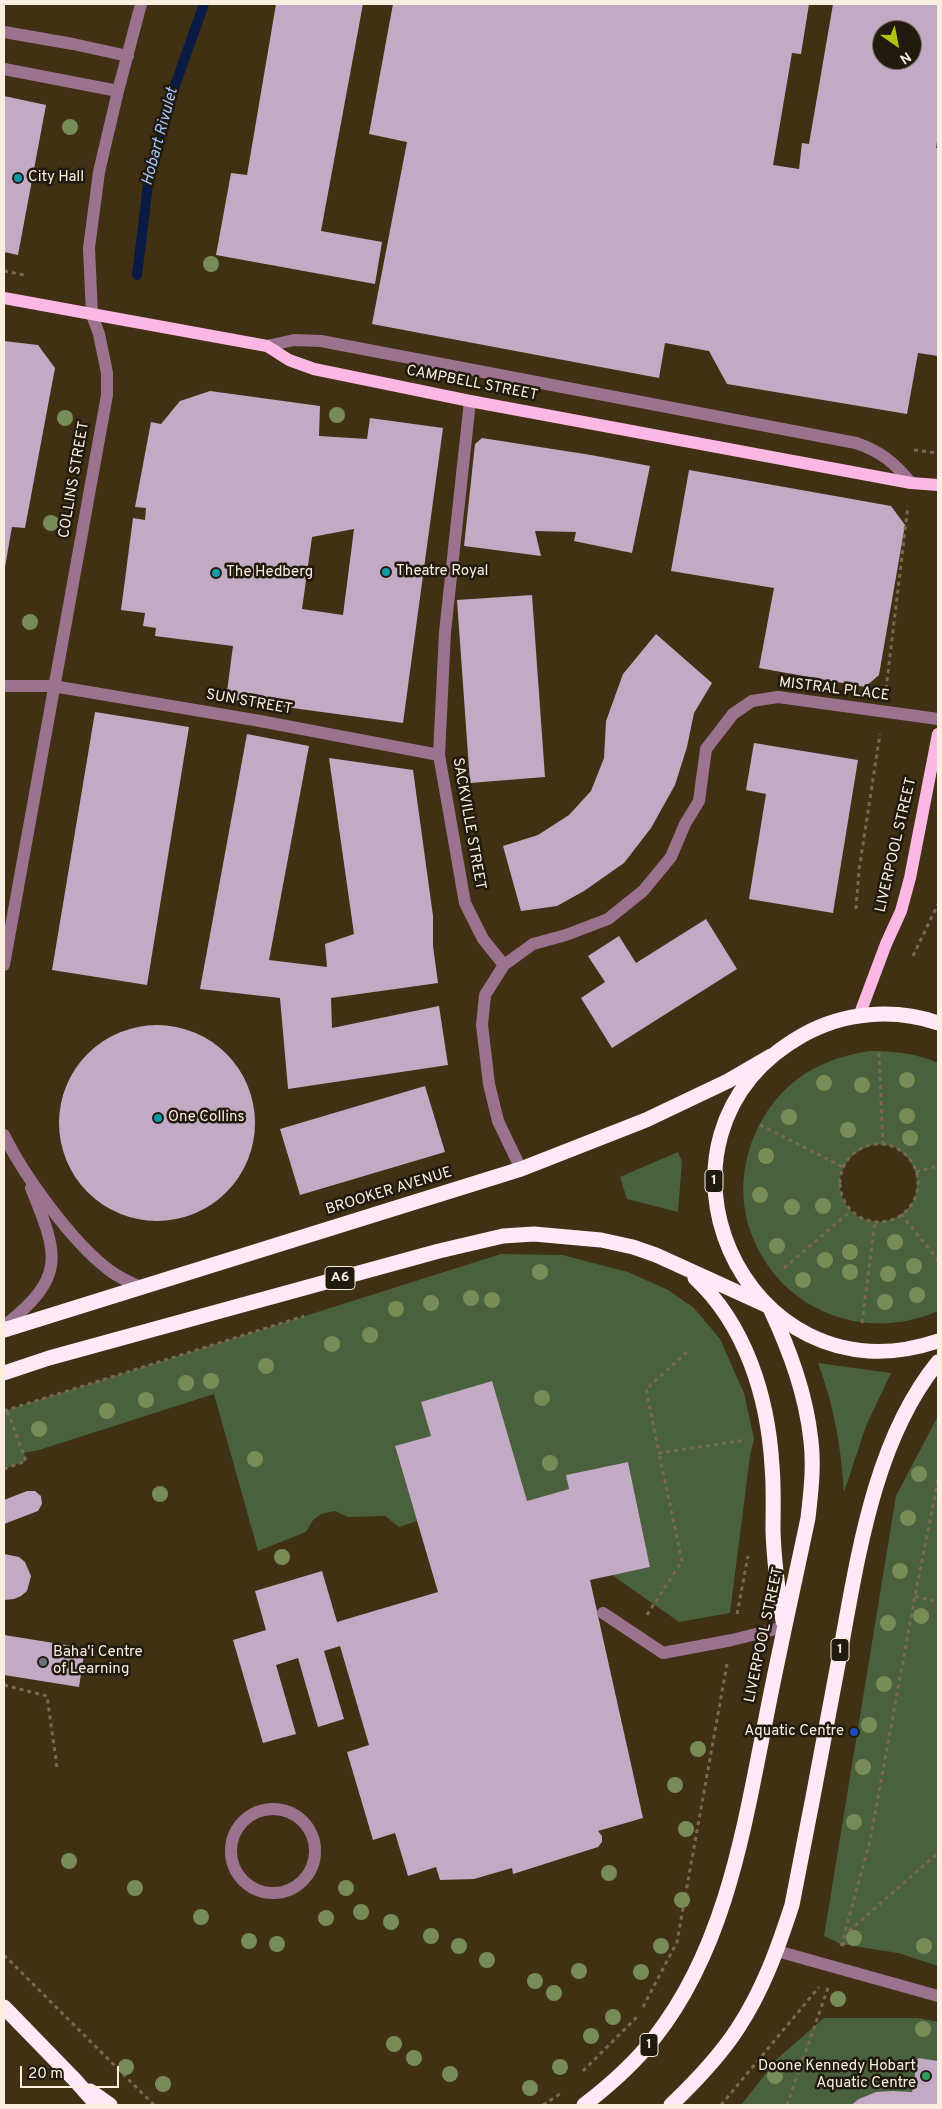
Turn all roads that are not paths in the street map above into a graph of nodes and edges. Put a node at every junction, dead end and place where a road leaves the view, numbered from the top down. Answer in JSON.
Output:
{"nodes":[{"id":1,"x":141,"y":4,"type":"edge"},
{"id":2,"x":4,"y":32,"type":"edge"},
{"id":3,"x":128,"y":56,"type":"junction"},
{"id":4,"x":4,"y":69,"type":"edge"},
{"id":5,"x":118,"y":91,"type":"junction"},
{"id":6,"x":4,"y":298,"type":"edge"},
{"id":7,"x":92,"y":315,"type":"junction"},
{"id":8,"x":267,"y":346,"type":"junction"},
{"id":9,"x":470,"y":401,"type":"junction"},
{"id":10,"x":911,"y":483,"type":"junction"},
{"id":11,"x":938,"y":485,"type":"edge"},
{"id":12,"x":4,"y":686,"type":"edge"},
{"id":13,"x":53,"y":686,"type":"junction"},
{"id":14,"x":938,"y":719,"type":"edge"},
{"id":15,"x":938,"y":734,"type":"edge"},
{"id":16,"x":439,"y":755,"type":"junction"},
{"id":17,"x":4,"y":964,"type":"edge"},
{"id":18,"x":504,"y":965,"type":"junction"},
{"id":19,"x":907,"y":1015,"type":"junction"},
{"id":20,"x":859,"y":1016,"type":"junction"},
{"id":21,"x":938,"y":1019,"type":"edge"},
{"id":22,"x":938,"y":1023,"type":"edge"},
{"id":23,"x":771,"y":1056,"type":"junction"},
{"id":24,"x":4,"y":1135,"type":"edge"},
{"id":25,"x":521,"y":1169,"type":"junction"},
{"id":26,"x":23,"y":1170,"type":"junction"},
{"id":27,"x":678,"y":1266,"type":"junction"},
{"id":28,"x":142,"y":1288,"type":"junction"},
{"id":29,"x":769,"y":1307,"type":"junction"},
{"id":30,"x":4,"y":1326,"type":"edge"},
{"id":31,"x":4,"y":1330,"type":"edge"},
{"id":32,"x":938,"y":1341,"type":"edge"},
{"id":33,"x":938,"y":1362,"type":"edge"},
{"id":34,"x":4,"y":1373,"type":"edge"},
{"id":35,"x":603,"y":1613,"type":"dead end"},
{"id":36,"x":784,"y":1628,"type":"junction"},
{"id":37,"x":252,"y":1814,"type":"joint"},
{"id":38,"x":777,"y":1951,"type":"junction"},
{"id":39,"x":938,"y":1996,"type":"edge"},
{"id":40,"x":4,"y":2007,"type":"edge"},
{"id":41,"x":75,"y":2080,"type":"junction"},
{"id":42,"x":96,"y":2105,"type":"edge"},
{"id":43,"x":110,"y":2105,"type":"edge"},
{"id":44,"x":584,"y":2105,"type":"edge"},
{"id":45,"x":671,"y":2105,"type":"edge"}],
"edges":[{"from":1,"to":3,"type":"street","name":"COLLINS STREET"},
{"from":2,"to":3,"type":"street"},
{"from":3,"to":5,"type":"street","name":"COLLINS STREET"},
{"from":4,"to":5,"type":"street"},
{"from":5,"to":7,"type":"street","name":"COLLINS STREET"},
{"from":6,"to":7,"type":"main road","name":"CAMPBELL STREET"},
{"from":7,"to":8,"type":"main road","name":"CAMPBELL STREET"},
{"from":7,"to":13,"type":"street","name":"COLLINS STREET"},
{"from":8,"to":9,"type":"main road","name":"CAMPBELL STREET"},
{"from":8,"to":10,"type":"street"},
{"from":9,"to":10,"type":"main road","name":"CAMPBELL STREET"},
{"from":9,"to":16,"type":"street","name":"SACKVILLE STREET"},
{"from":10,"to":11,"type":"main road","name":"CAMPBELL STREET"},
{"from":12,"to":13,"type":"street","name":"SUN STREET"},
{"from":13,"to":16,"type":"street","name":"SUN STREET"},
{"from":13,"to":17,"type":"street","name":"COLLINS STREET"},
{"from":14,"to":18,"type":"street","name":"MISTRAL PLACE"},
{"from":15,"to":20,"type":"main road","name":"LIVERPOOL STREET"},
{"from":16,"to":18,"type":"street","name":"SACKVILLE STREET"},
{"from":18,"to":25,"type":"street"},
{"from":19,"to":20,"type":"highway","number":"1"},
{"from":19,"to":21,"type":"highway","number":"1"},
{"from":19,"to":22,"type":"highway","number":"1"},
{"from":20,"to":23,"type":"highway","number":"1"},
{"from":23,"to":25,"type":"highway","name":"BROOKER AVENUE"},
{"from":23,"to":29,"type":"highway","number":"1"},
{"from":24,"to":26,"type":"street"},
{"from":25,"to":28,"type":"highway","name":"BROOKER AVENUE"},
{"from":26,"to":28,"type":"street"},
{"from":26,"to":30,"type":"street"},
{"from":27,"to":29,"type":"highway","number":"A6"},
{"from":27,"to":34,"type":"highway","number":"A6"},
{"from":27,"to":36,"type":"highway"},
{"from":28,"to":31,"type":"highway","name":"BROOKER AVENUE"},
{"from":29,"to":32,"type":"highway","number":"1"},
{"from":29,"to":36,"type":"highway","name":"LIVERPOOL STREET","number":"1"},
{"from":33,"to":38,"type":"highway","number":"1"},
{"from":35,"to":36,"type":"street"},
{"from":36,"to":44,"type":"highway","name":"LIVERPOOL STREET","number":"1"},
{"from":37,"to":37,"type":"street"},
{"from":38,"to":39,"type":"street"},
{"from":38,"to":45,"type":"highway","number":"1"},
{"from":40,"to":41,"type":"highway"},
{"from":41,"to":42,"type":"highway"},
{"from":41,"to":43,"type":"highway"}]}
